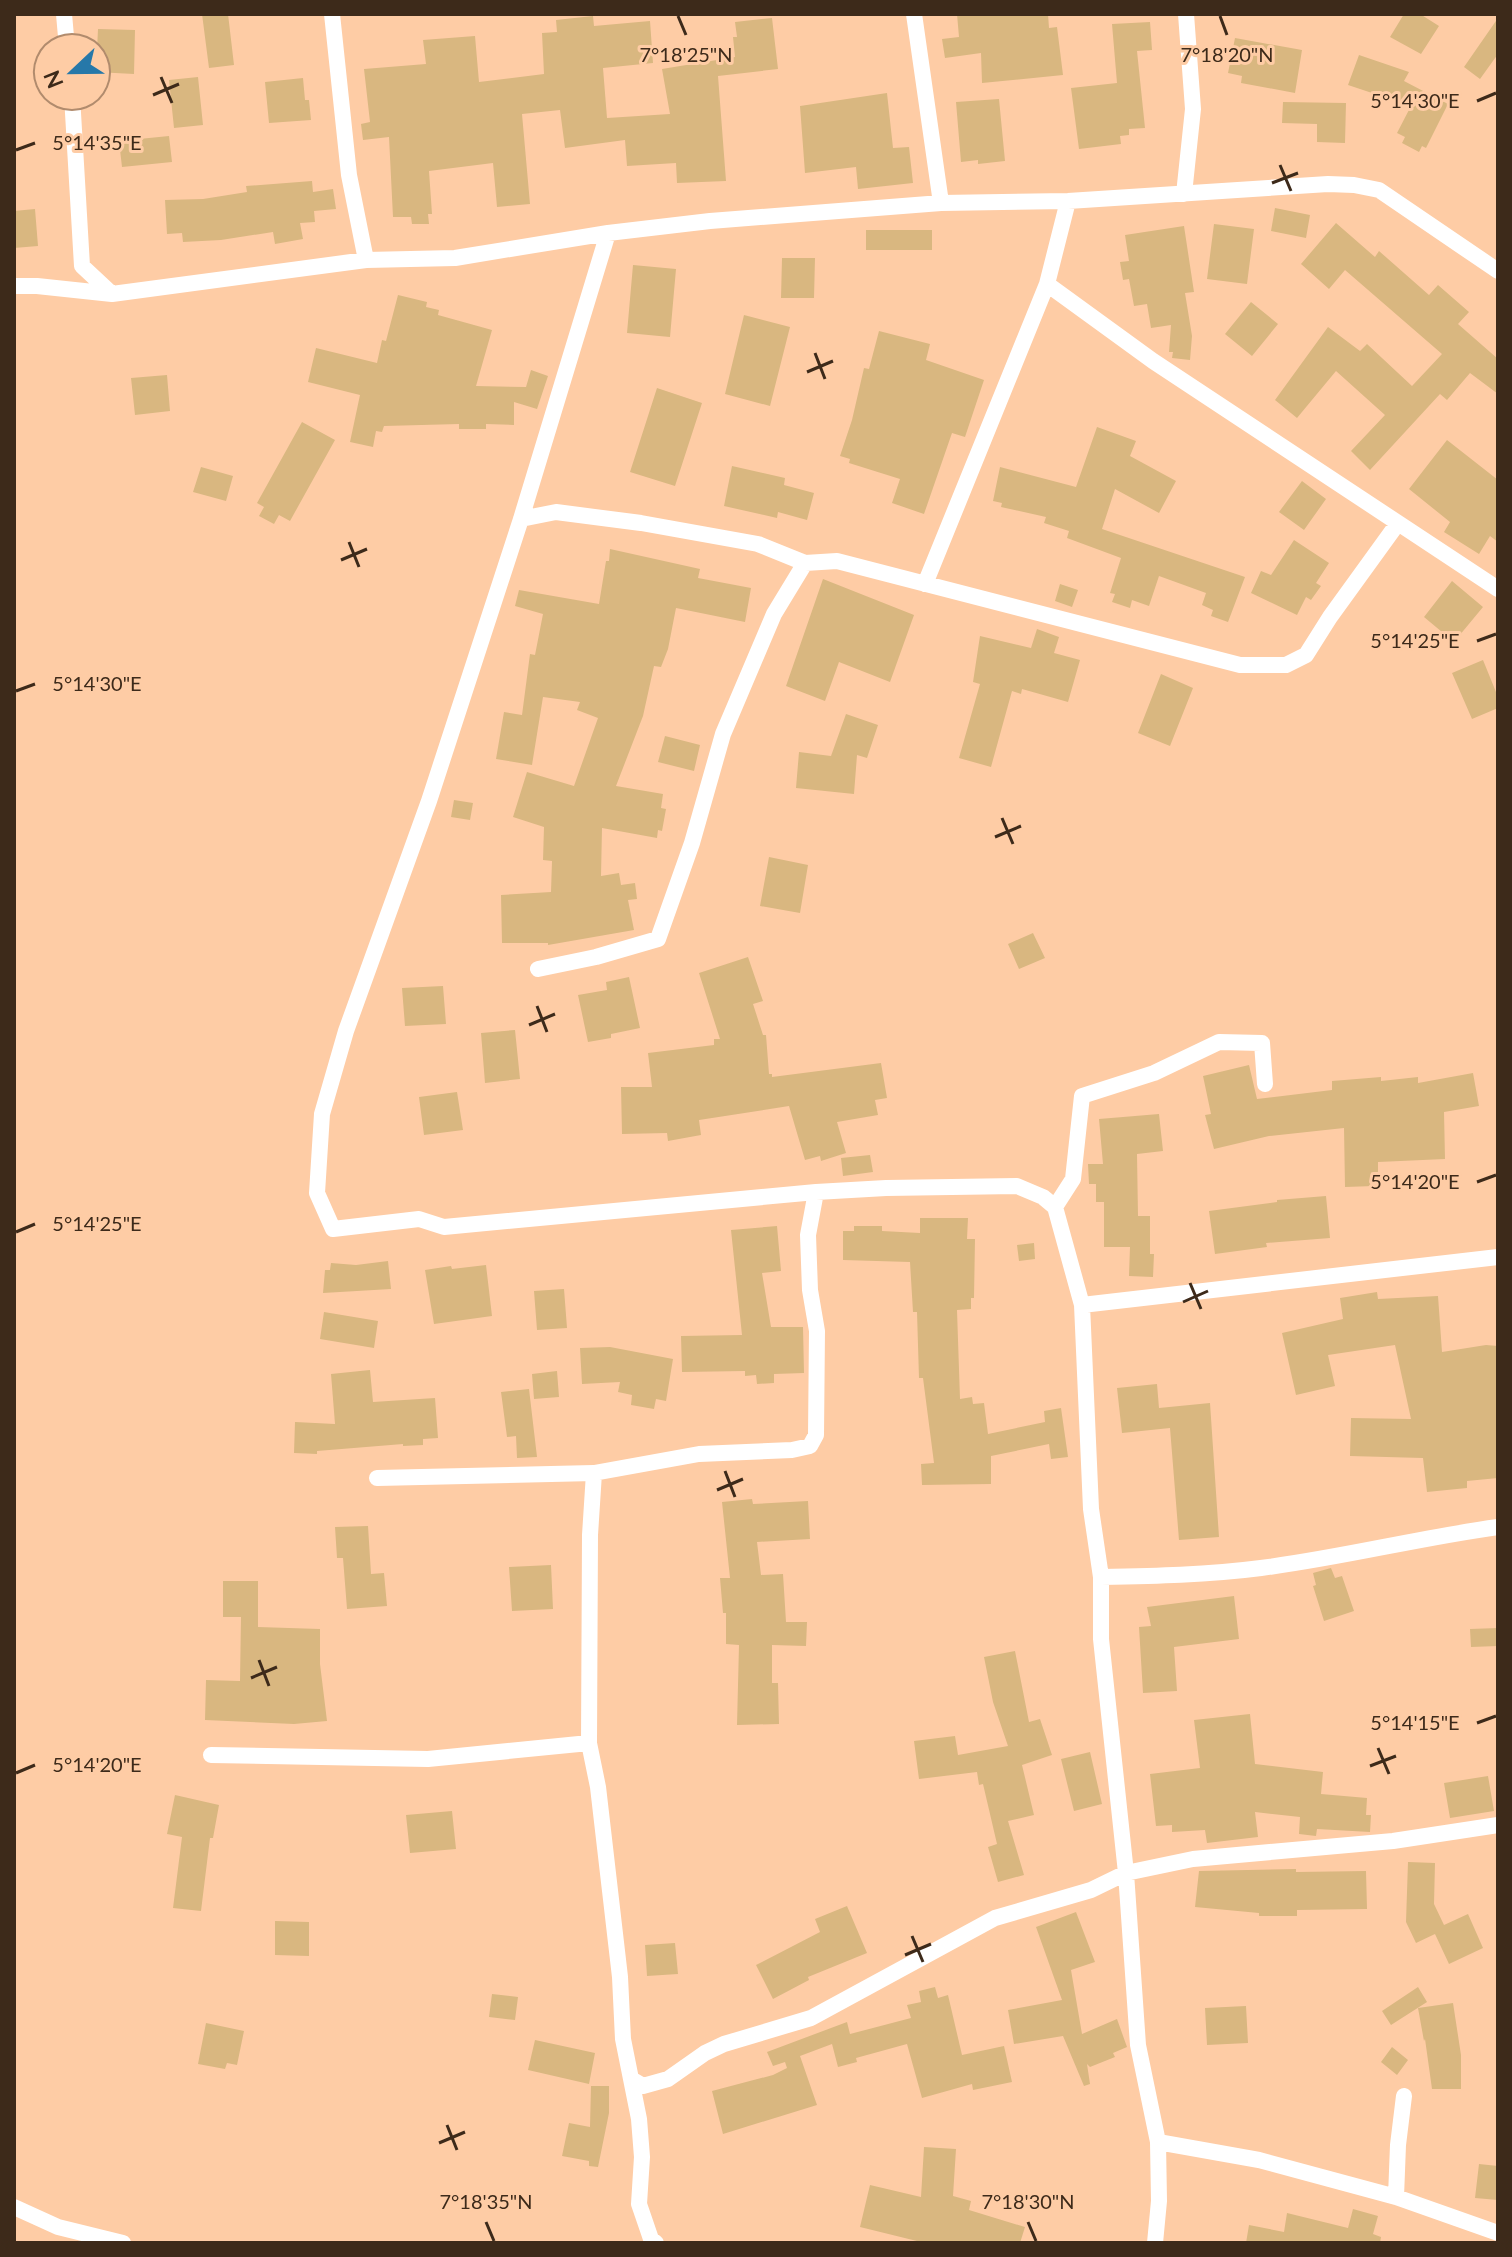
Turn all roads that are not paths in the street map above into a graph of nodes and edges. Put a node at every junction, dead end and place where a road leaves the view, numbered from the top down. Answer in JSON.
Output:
{"nodes":[{"id":1,"x":332,"y":14,"type":"edge"},
{"id":2,"x":914,"y":14,"type":"edge"},
{"id":3,"x":1186,"y":14,"type":"edge"},
{"id":4,"x":73,"y":112,"type":"edge"},
{"id":5,"x":1184,"y":194,"type":"junction"},
{"id":6,"x":1068,"y":201,"type":"junction"},
{"id":7,"x":941,"y":203,"type":"junction"},
{"id":8,"x":608,"y":233,"type":"junction"},
{"id":9,"x":366,"y":260,"type":"junction"},
{"id":10,"x":1498,"y":271,"type":"edge"},
{"id":11,"x":1047,"y":284,"type":"junction"},
{"id":12,"x":14,"y":286,"type":"edge"},
{"id":13,"x":112,"y":294,"type":"junction"},
{"id":14,"x":521,"y":519,"type":"junction"},
{"id":15,"x":1398,"y":523,"type":"junction"},
{"id":16,"x":805,"y":563,"type":"junction"},
{"id":17,"x":925,"y":584,"type":"junction"},
{"id":18,"x":1498,"y":589,"type":"edge"},
{"id":19,"x":538,"y":969,"type":"dead end"},
{"id":20,"x":1265,"y":1084,"type":"dead end"},
{"id":21,"x":816,"y":1192,"type":"junction"},
{"id":22,"x":1055,"y":1207,"type":"junction"},
{"id":23,"x":1498,"y":1257,"type":"edge"},
{"id":24,"x":1082,"y":1305,"type":"junction"},
{"id":25,"x":594,"y":1473,"type":"junction"},
{"id":26,"x":377,"y":1478,"type":"dead end"},
{"id":27,"x":1498,"y":1527,"type":"edge"},
{"id":28,"x":1101,"y":1577,"type":"junction"},
{"id":29,"x":589,"y":1743,"type":"junction"},
{"id":30,"x":211,"y":1755,"type":"dead end"},
{"id":31,"x":1498,"y":1825,"type":"edge"},
{"id":32,"x":1126,"y":1873,"type":"junction"},
{"id":33,"x":631,"y":2079,"type":"junction"},
{"id":34,"x":1404,"y":2096,"type":"dead end"},
{"id":35,"x":1158,"y":2142,"type":"junction"},
{"id":36,"x":1396,"y":2197,"type":"junction"},
{"id":37,"x":14,"y":2207,"type":"edge"},
{"id":38,"x":1498,"y":2233,"type":"edge"},
{"id":39,"x":123,"y":2243,"type":"edge"},
{"id":40,"x":656,"y":2243,"type":"edge"},
{"id":41,"x":1155,"y":2243,"type":"edge"}],
"edges":[{"from":1,"to":9,"type":"street"},
{"from":2,"to":7,"type":"street"},
{"from":3,"to":5,"type":"street"},
{"from":4,"to":13,"type":"street"},
{"from":5,"to":6,"type":"street"},
{"from":5,"to":10,"type":"street"},
{"from":6,"to":7,"type":"street"},
{"from":6,"to":11,"type":"street"},
{"from":7,"to":8,"type":"street"},
{"from":8,"to":9,"type":"street"},
{"from":8,"to":14,"type":"street"},
{"from":9,"to":13,"type":"street"},
{"from":11,"to":15,"type":"street"},
{"from":11,"to":17,"type":"street"},
{"from":12,"to":13,"type":"street"},
{"from":14,"to":16,"type":"street"},
{"from":14,"to":21,"type":"street"},
{"from":15,"to":17,"type":"street"},
{"from":15,"to":18,"type":"street"},
{"from":16,"to":17,"type":"street"},
{"from":16,"to":19,"type":"street"},
{"from":20,"to":22,"type":"street"},
{"from":21,"to":22,"type":"street"},
{"from":21,"to":25,"type":"street"},
{"from":22,"to":24,"type":"street"},
{"from":23,"to":24,"type":"street"},
{"from":24,"to":28,"type":"street"},
{"from":25,"to":26,"type":"street"},
{"from":25,"to":29,"type":"street"},
{"from":27,"to":28,"type":"street"},
{"from":28,"to":32,"type":"street"},
{"from":29,"to":30,"type":"street"},
{"from":29,"to":33,"type":"street"},
{"from":31,"to":32,"type":"street"},
{"from":32,"to":33,"type":"street"},
{"from":32,"to":35,"type":"street"},
{"from":33,"to":40,"type":"street"},
{"from":34,"to":36,"type":"street"},
{"from":35,"to":36,"type":"street"},
{"from":35,"to":41,"type":"street"},
{"from":36,"to":38,"type":"street"},
{"from":37,"to":39,"type":"street"}]}
